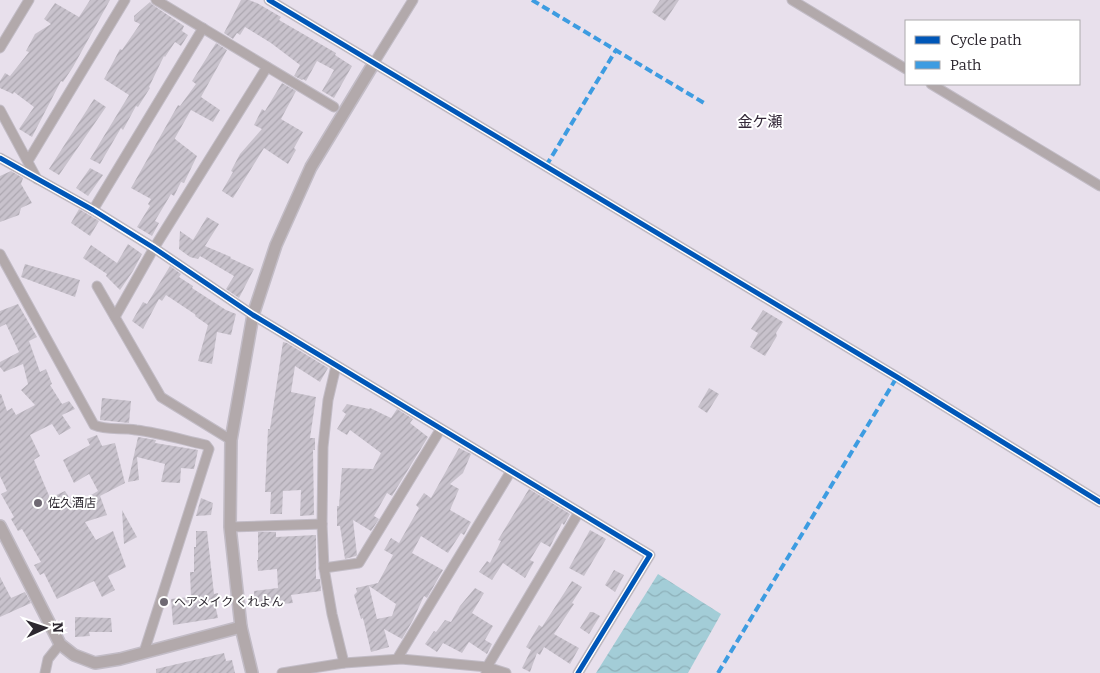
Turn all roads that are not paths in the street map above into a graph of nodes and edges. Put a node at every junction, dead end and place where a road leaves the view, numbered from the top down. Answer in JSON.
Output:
{"nodes":[{"id":1,"x":29,"y":0,"type":"edge"},
{"id":2,"x":126,"y":0,"type":"edge"},
{"id":3,"x":156,"y":0,"type":"edge"},
{"id":4,"x":268,"y":0,"type":"edge"},
{"id":5,"x":413,"y":0,"type":"edge"},
{"id":6,"x":792,"y":0,"type":"edge"},
{"id":7,"x":203,"y":28,"type":"junction"},
{"id":8,"x":0,"y":48,"type":"edge"},
{"id":9,"x":374,"y":64,"type":"junction"},
{"id":10,"x":267,"y":67,"type":"junction"},
{"id":11,"x":905,"y":68,"type":"edge"},
{"id":12,"x":933,"y":85,"type":"edge"},
{"id":13,"x":334,"y":107,"type":"dead end"},
{"id":14,"x":0,"y":110,"type":"edge"},
{"id":15,"x":0,"y":158,"type":"edge"},
{"id":16,"x":28,"y":161,"type":"junction"},
{"id":17,"x":38,"y":179,"type":"junction"},
{"id":18,"x":1100,"y":186,"type":"edge"},
{"id":19,"x":93,"y":210,"type":"junction"},
{"id":20,"x":154,"y":248,"type":"junction"},
{"id":21,"x":0,"y":254,"type":"edge"},
{"id":22,"x":97,"y":286,"type":"dead end"},
{"id":23,"x":252,"y":315,"type":"junction"},
{"id":24,"x":115,"y":317,"type":"junction"},
{"id":25,"x":336,"y":366,"type":"junction"},
{"id":26,"x":215,"y":430,"type":"junction"},
{"id":27,"x":440,"y":430,"type":"junction"},
{"id":28,"x":231,"y":440,"type":"junction"},
{"id":29,"x":206,"y":445,"type":"junction"},
{"id":30,"x":511,"y":471,"type":"junction"},
{"id":31,"x":1100,"y":502,"type":"edge"},
{"id":32,"x":579,"y":512,"type":"junction"},
{"id":33,"x":322,"y":524,"type":"junction"},
{"id":34,"x":0,"y":526,"type":"edge"},
{"id":35,"x":230,"y":527,"type":"junction"},
{"id":36,"x":324,"y":568,"type":"junction"},
{"id":37,"x":241,"y":627,"type":"junction"},
{"id":38,"x":60,"y":644,"type":"junction"},
{"id":39,"x":144,"y":652,"type":"junction"},
{"id":40,"x":397,"y":659,"type":"junction"},
{"id":41,"x":344,"y":663,"type":"junction"},
{"id":42,"x":486,"y":670,"type":"edge"},
{"id":43,"x":45,"y":673,"type":"edge"},
{"id":44,"x":252,"y":673,"type":"edge"},
{"id":45,"x":282,"y":673,"type":"edge"},
{"id":46,"x":506,"y":673,"type":"edge"},
{"id":47,"x":578,"y":673,"type":"edge"}],
"edges":[{"from":1,"to":8,"type":"street"},
{"from":2,"to":16,"type":"street"},
{"from":3,"to":7,"type":"street"},
{"from":4,"to":9,"type":"street"},
{"from":5,"to":9,"type":"street"},
{"from":6,"to":11,"type":"street"},
{"from":7,"to":10,"type":"street"},
{"from":7,"to":19,"type":"street"},
{"from":9,"to":23,"type":"street"},
{"from":9,"to":31,"type":"street"},
{"from":10,"to":13,"type":"street"},
{"from":10,"to":20,"type":"street"},
{"from":12,"to":18,"type":"street"},
{"from":14,"to":16,"type":"street"},
{"from":15,"to":17,"type":"street"},
{"from":16,"to":17,"type":"street"},
{"from":17,"to":19,"type":"street"},
{"from":19,"to":20,"type":"street"},
{"from":20,"to":23,"type":"street"},
{"from":20,"to":24,"type":"street"},
{"from":21,"to":29,"type":"street"},
{"from":22,"to":24,"type":"street"},
{"from":23,"to":25,"type":"street"},
{"from":23,"to":28,"type":"street"},
{"from":24,"to":26,"type":"street"},
{"from":25,"to":27,"type":"street"},
{"from":25,"to":33,"type":"street"},
{"from":26,"to":28,"type":"street"},
{"from":26,"to":29,"type":"street"},
{"from":27,"to":30,"type":"street"},
{"from":27,"to":36,"type":"street"},
{"from":28,"to":35,"type":"street"},
{"from":29,"to":39,"type":"street"},
{"from":30,"to":32,"type":"street"},
{"from":30,"to":40,"type":"street"},
{"from":32,"to":42,"type":"street"},
{"from":32,"to":47,"type":"street"},
{"from":33,"to":35,"type":"street"},
{"from":33,"to":36,"type":"street"},
{"from":34,"to":38,"type":"street"},
{"from":35,"to":37,"type":"street"},
{"from":36,"to":41,"type":"street"},
{"from":37,"to":39,"type":"street"},
{"from":37,"to":44,"type":"street"},
{"from":38,"to":39,"type":"street"},
{"from":38,"to":43,"type":"street"},
{"from":40,"to":41,"type":"street"},
{"from":40,"to":42,"type":"street"},
{"from":41,"to":45,"type":"street"},
{"from":42,"to":46,"type":"street"}]}
